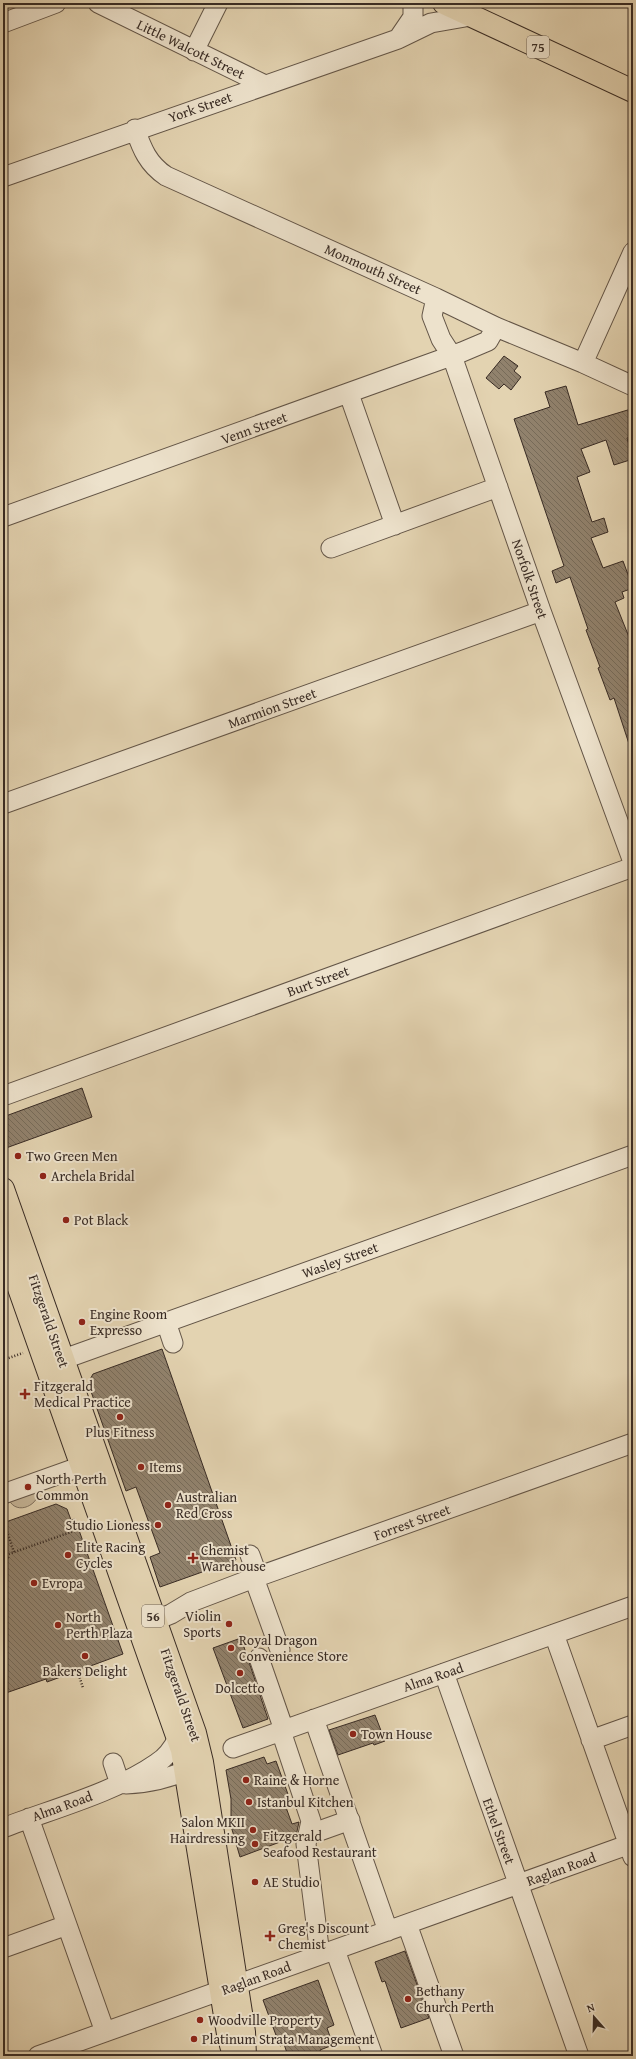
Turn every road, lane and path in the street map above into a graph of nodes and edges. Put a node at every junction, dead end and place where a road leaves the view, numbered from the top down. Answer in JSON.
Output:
{"nodes":[{"id":1,"x":56,"y":3,"type":"edge"},
{"id":2,"x":98,"y":3,"type":"edge"},
{"id":3,"x":218,"y":3,"type":"edge"},
{"id":4,"x":413,"y":3,"type":"edge"},
{"id":5,"x":444,"y":3,"type":"edge"},
{"id":6,"x":471,"y":16,"type":"junction"},
{"id":7,"x":3,"y":23,"type":"edge"},
{"id":8,"x":398,"y":39,"type":"junction"},
{"id":9,"x":194,"y":51,"type":"junction"},
{"id":10,"x":263,"y":84,"type":"junction"},
{"id":11,"x":633,"y":92,"type":"edge"},
{"id":12,"x":135,"y":129,"type":"junction"},
{"id":13,"x":3,"y":177,"type":"edge"},
{"id":14,"x":633,"y":252,"type":"edge"},
{"id":15,"x":436,"y":298,"type":"junction"},
{"id":16,"x":496,"y":327,"type":"junction"},
{"id":17,"x":452,"y":356,"type":"junction"},
{"id":18,"x":583,"y":363,"type":"junction"},
{"id":19,"x":633,"y":386,"type":"edge"},
{"id":20,"x":349,"y":394,"type":"junction"},
{"id":21,"x":498,"y":487,"type":"junction"},
{"id":22,"x":3,"y":517,"type":"edge"},
{"id":23,"x":395,"y":525,"type":"junction"},
{"id":24,"x":331,"y":548,"type":"dead end"},
{"id":25,"x":541,"y":612,"type":"junction"},
{"id":26,"x":3,"y":804,"type":"edge"},
{"id":27,"x":633,"y":862,"type":"edge"},
{"id":28,"x":633,"y":867,"type":"edge"},
{"id":29,"x":3,"y":1096,"type":"edge"},
{"id":30,"x":633,"y":1155,"type":"edge"},
{"id":31,"x":3,"y":1189,"type":"edge"},
{"id":32,"x":7,"y":1213,"type":"edge"},
{"id":33,"x":8,"y":1238,"type":"edge"},
{"id":34,"x":166,"y":1322,"type":"junction"},
{"id":35,"x":173,"y":1343,"type":"dead end"},
{"id":36,"x":29,"y":1351,"type":"dead end"},
{"id":37,"x":3,"y":1360,"type":"edge"},
{"id":38,"x":55,"y":1363,"type":"junction"},
{"id":39,"x":633,"y":1443,"type":"edge"},
{"id":40,"x":82,"y":1466,"type":"junction"},
{"id":41,"x":3,"y":1494,"type":"edge"},
{"id":42,"x":3,"y":1520,"type":"edge"},
{"id":43,"x":91,"y":1525,"type":"dead end"},
{"id":44,"x":3,"y":1550,"type":"edge"},
{"id":45,"x":14,"y":1552,"type":"junction"},
{"id":46,"x":250,"y":1555,"type":"dead end"},
{"id":47,"x":6,"y":1556,"type":"junction"},
{"id":48,"x":9,"y":1558,"type":"dead end"},
{"id":49,"x":256,"y":1577,"type":"junction"},
{"id":50,"x":633,"y":1606,"type":"edge"},
{"id":51,"x":144,"y":1617,"type":"junction"},
{"id":52,"x":554,"y":1634,"type":"junction"},
{"id":53,"x":280,"y":1650,"type":"dead end"},
{"id":54,"x":259,"y":1658,"type":"dead end"},
{"id":55,"x":77,"y":1669,"type":"dead end"},
{"id":56,"x":444,"y":1673,"type":"junction"},
{"id":57,"x":83,"y":1688,"type":"dead end"},
{"id":58,"x":314,"y":1719,"type":"junction"},
{"id":59,"x":633,"y":1724,"type":"edge"},
{"id":60,"x":283,"y":1730,"type":"junction"},
{"id":61,"x":178,"y":1738,"type":"junction"},
{"id":62,"x":591,"y":1740,"type":"junction"},
{"id":63,"x":233,"y":1748,"type":"dead end"},
{"id":64,"x":113,"y":1763,"type":"dead end"},
{"id":65,"x":194,"y":1767,"type":"junction"},
{"id":66,"x":120,"y":1784,"type":"junction"},
{"id":67,"x":29,"y":1818,"type":"junction"},
{"id":68,"x":350,"y":1820,"type":"junction"},
{"id":69,"x":3,"y":1828,"type":"edge"},
{"id":70,"x":308,"y":1835,"type":"junction"},
{"id":71,"x":631,"y":1848,"type":"edge"},
{"id":72,"x":518,"y":1884,"type":"junction"},
{"id":73,"x":407,"y":1924,"type":"junction"},
{"id":74,"x":67,"y":1925,"type":"junction"},
{"id":75,"x":388,"y":1931,"type":"junction"},
{"id":76,"x":3,"y":1948,"type":"edge"},
{"id":77,"x":328,"y":1953,"type":"junction"},
{"id":78,"x":228,"y":1988,"type":"junction"},
{"id":79,"x":105,"y":2032,"type":"junction"},
{"id":80,"x":368,"y":2047,"type":"edge"},
{"id":81,"x":75,"y":2050,"type":"edge"},
{"id":82,"x":336,"y":2053,"type":"dead end"},
{"id":83,"x":38,"y":2056,"type":"edge"},
{"id":84,"x":234,"y":2056,"type":"edge"},
{"id":85,"x":245,"y":2056,"type":"edge"},
{"id":86,"x":322,"y":2056,"type":"edge"},
{"id":87,"x":454,"y":2056,"type":"edge"},
{"id":88,"x":579,"y":2056,"type":"edge"}],
"edges":[{"from":1,"to":7,"type":"street"},
{"from":2,"to":9,"type":"street","name":"Little Walcott Street"},
{"from":3,"to":9,"type":"street"},
{"from":4,"to":8,"type":"street"},
{"from":5,"to":6,"type":"main road","number":"75"},
{"from":6,"to":8,"type":"street","name":"York Street"},
{"from":6,"to":11,"type":"main road","number":"75"},
{"from":8,"to":10,"type":"street","name":"York Street"},
{"from":9,"to":10,"type":"street","name":"Little Walcott Street"},
{"from":10,"to":12,"type":"street","name":"York Street"},
{"from":12,"to":13,"type":"street","name":"York Street"},
{"from":12,"to":15,"type":"street","name":"Monmouth Street"},
{"from":14,"to":18,"type":"street"},
{"from":15,"to":16,"type":"street","name":"Monmouth Street"},
{"from":15,"to":17,"type":"street","name":"Norfolk Street"},
{"from":16,"to":17,"type":"street","name":"Venn Street"},
{"from":16,"to":18,"type":"street","name":"Monmouth Street"},
{"from":17,"to":20,"type":"street","name":"Venn Street"},
{"from":17,"to":21,"type":"street","name":"Norfolk Street"},
{"from":18,"to":19,"type":"street","name":"Monmouth Street"},
{"from":20,"to":22,"type":"street","name":"Venn Street"},
{"from":20,"to":23,"type":"street"},
{"from":21,"to":23,"type":"street"},
{"from":21,"to":25,"type":"street","name":"Norfolk Street"},
{"from":23,"to":24,"type":"street"},
{"from":25,"to":26,"type":"street","name":"Marmion Street"},
{"from":25,"to":27,"type":"street","name":"Norfolk Street"},
{"from":28,"to":29,"type":"street","name":"Burt Street"},
{"from":30,"to":34,"type":"street","name":"Wasley Street"},
{"from":31,"to":32,"type":"main road","name":"Fitzgerald Street","number":"56"},
{"from":32,"to":33,"type":"main road","name":"Fitzgerald Street","number":"56"},
{"from":33,"to":38,"type":"main road","name":"Fitzgerald Street","number":"56"},
{"from":34,"to":35,"type":"street"},
{"from":34,"to":38,"type":"street","name":"Wasley Street"},
{"from":36,"to":37,"type":"path"},
{"from":38,"to":40,"type":"main road","name":"Fitzgerald Street","number":"56"},
{"from":38,"to":51,"type":"main road","name":"Fitzgerald Street","number":"56"},
{"from":39,"to":49,"type":"street","name":"Forrest Street"},
{"from":40,"to":41,"type":"street"},
{"from":40,"to":51,"type":"main road","name":"Fitzgerald Street","number":"56"},
{"from":42,"to":45,"type":"path"},
{"from":43,"to":45,"type":"path"},
{"from":44,"to":47,"type":"path"},
{"from":45,"to":47,"type":"path"},
{"from":46,"to":49,"type":"street"},
{"from":47,"to":48,"type":"path"},
{"from":49,"to":51,"type":"street","name":"Forrest Street"},
{"from":49,"to":53,"type":"street"},
{"from":50,"to":52,"type":"street","name":"Alma Road"},
{"from":51,"to":61,"type":"main road","name":"Fitzgerald Street","number":"56"},
{"from":51,"to":65,"type":"main road","name":"Fitzgerald Street","number":"56"},
{"from":52,"to":56,"type":"street","name":"Alma Road"},
{"from":52,"to":62,"type":"street"},
{"from":54,"to":60,"type":"street"},
{"from":55,"to":57,"type":"path"},
{"from":56,"to":58,"type":"street","name":"Alma Road"},
{"from":56,"to":72,"type":"street","name":"Ethel Street"},
{"from":58,"to":60,"type":"street","name":"Alma Road"},
{"from":58,"to":68,"type":"street"},
{"from":59,"to":62,"type":"street"},
{"from":60,"to":63,"type":"street","name":"Alma Road"},
{"from":60,"to":70,"type":"street"},
{"from":61,"to":65,"type":"main road","name":"Fitzgerald Street","number":"56"},
{"from":61,"to":66,"type":"street","name":"Alma Road"},
{"from":62,"to":71,"type":"street"},
{"from":64,"to":66,"type":"street"},
{"from":65,"to":66,"type":"street","name":"Alma Road"},
{"from":65,"to":78,"type":"main road","name":"Fitzgerald Street","number":"56"},
{"from":66,"to":67,"type":"street","name":"Alma Road"},
{"from":67,"to":69,"type":"street","name":"Alma Road"},
{"from":67,"to":74,"type":"street"},
{"from":68,"to":70,"type":"street"},
{"from":68,"to":75,"type":"street"},
{"from":70,"to":77,"type":"street"},
{"from":71,"to":72,"type":"street","name":"Raglan Road"},
{"from":72,"to":73,"type":"street","name":"Raglan Road"},
{"from":72,"to":88,"type":"street","name":"Ethel Street"},
{"from":73,"to":75,"type":"street","name":"Raglan Road"},
{"from":73,"to":87,"type":"street"},
{"from":74,"to":76,"type":"street"},
{"from":74,"to":79,"type":"street"},
{"from":75,"to":77,"type":"street","name":"Raglan Road"},
{"from":77,"to":78,"type":"street","name":"Raglan Road"},
{"from":77,"to":80,"type":"street"},
{"from":78,"to":79,"type":"street","name":"Raglan Road"},
{"from":78,"to":84,"type":"main road","name":"Fitzgerald Street","number":"56"},
{"from":78,"to":85,"type":"main road","name":"Fitzgerald Street","number":"56"},
{"from":79,"to":81,"type":"street","name":"Raglan Road"},
{"from":81,"to":83,"type":"street","name":"Raglan Road"},
{"from":82,"to":86,"type":"path"}]}
